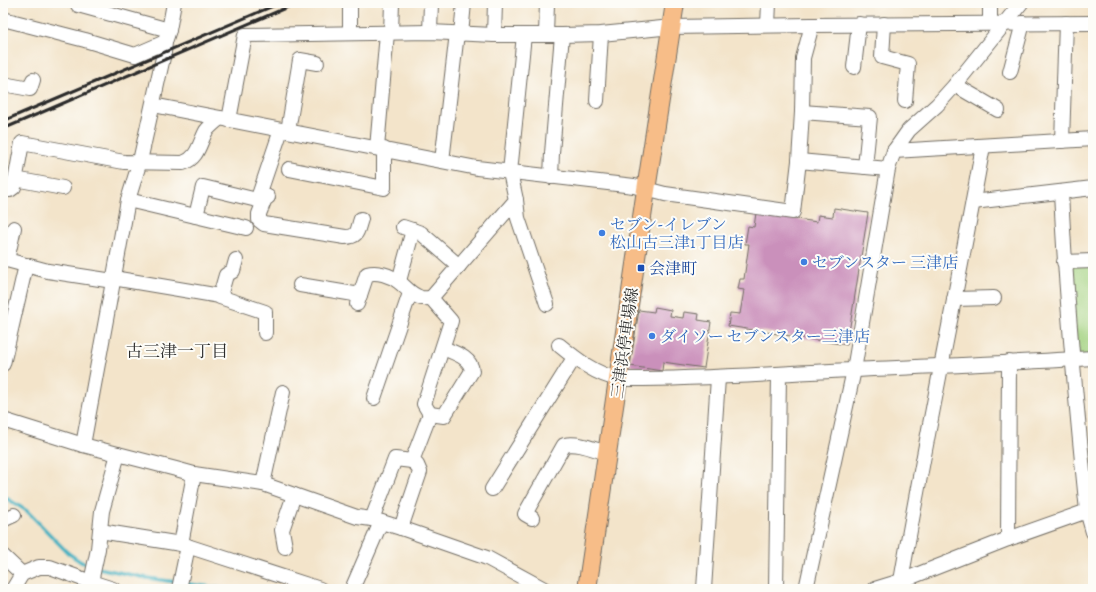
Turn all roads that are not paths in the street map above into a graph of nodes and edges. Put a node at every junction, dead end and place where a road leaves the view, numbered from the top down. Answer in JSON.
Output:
{"nodes":[{"id":1,"x":174,"y":3,"type":"edge"},
{"id":2,"x":350,"y":3,"type":"edge"},
{"id":3,"x":392,"y":3,"type":"edge"},
{"id":4,"x":431,"y":3,"type":"edge"},
{"id":5,"x":464,"y":3,"type":"edge"},
{"id":6,"x":495,"y":3,"type":"edge"},
{"id":7,"x":547,"y":3,"type":"edge"},
{"id":8,"x":675,"y":3,"type":"edge"},
{"id":9,"x":769,"y":3,"type":"edge"},
{"id":10,"x":990,"y":3,"type":"edge"},
{"id":11,"x":1021,"y":3,"type":"edge"},
{"id":12,"x":78,"y":5,"type":"dead end"},
{"id":13,"x":3,"y":19,"type":"edge"},
{"id":14,"x":997,"y":23,"type":"junction"},
{"id":15,"x":1023,"y":23,"type":"junction"},
{"id":16,"x":1066,"y":23,"type":"junction"},
{"id":17,"x":1093,"y":23,"type":"edge"},
{"id":18,"x":859,"y":24,"type":"junction"},
{"id":19,"x":884,"y":24,"type":"junction"},
{"id":20,"x":768,"y":25,"type":"junction"},
{"id":21,"x":812,"y":25,"type":"junction"},
{"id":22,"x":672,"y":27,"type":"junction"},
{"id":23,"x":389,"y":32,"type":"junction"},
{"id":24,"x":430,"y":32,"type":"junction"},
{"id":25,"x":350,"y":33,"type":"junction"},
{"id":26,"x":459,"y":34,"type":"junction"},
{"id":27,"x":601,"y":34,"type":"junction"},
{"id":28,"x":494,"y":35,"type":"junction"},
{"id":29,"x":524,"y":35,"type":"junction"},
{"id":30,"x":546,"y":35,"type":"junction"},
{"id":31,"x":167,"y":36,"type":"junction"},
{"id":32,"x":562,"y":36,"type":"junction"},
{"id":33,"x":317,"y":63,"type":"dead end"},
{"id":34,"x":854,"y":67,"type":"dead end"},
{"id":35,"x":1010,"y":72,"type":"dead end"},
{"id":36,"x":33,"y":80,"type":"dead end"},
{"id":37,"x":3,"y":84,"type":"edge"},
{"id":38,"x":955,"y":85,"type":"junction"},
{"id":39,"x":597,"y":101,"type":"dead end"},
{"id":40,"x":905,"y":101,"type":"dead end"},
{"id":41,"x":153,"y":105,"type":"junction"},
{"id":42,"x":998,"y":110,"type":"dead end"},
{"id":43,"x":802,"y":112,"type":"junction"},
{"id":44,"x":224,"y":119,"type":"junction"},
{"id":45,"x":284,"y":130,"type":"junction"},
{"id":46,"x":1093,"y":139,"type":"edge"},
{"id":47,"x":1062,"y":141,"type":"junction"},
{"id":48,"x":982,"y":146,"type":"junction"},
{"id":49,"x":380,"y":149,"type":"junction"},
{"id":50,"x":894,"y":151,"type":"junction"},
{"id":51,"x":442,"y":161,"type":"junction"},
{"id":52,"x":799,"y":161,"type":"junction"},
{"id":53,"x":140,"y":162,"type":"junction"},
{"id":54,"x":864,"y":167,"type":"junction"},
{"id":55,"x":289,"y":169,"type":"dead end"},
{"id":56,"x":888,"y":170,"type":"junction"},
{"id":57,"x":510,"y":172,"type":"junction"},
{"id":58,"x":551,"y":177,"type":"junction"},
{"id":59,"x":15,"y":180,"type":"junction"},
{"id":60,"x":63,"y":188,"type":"dead end"},
{"id":61,"x":1093,"y":188,"type":"edge"},
{"id":62,"x":3,"y":190,"type":"edge"},
{"id":63,"x":646,"y":190,"type":"junction"},
{"id":64,"x":1061,"y":192,"type":"junction"},
{"id":65,"x":266,"y":196,"type":"junction"},
{"id":66,"x":128,"y":200,"type":"junction"},
{"id":67,"x":516,"y":200,"type":"junction"},
{"id":68,"x":973,"y":202,"type":"junction"},
{"id":69,"x":196,"y":216,"type":"junction"},
{"id":70,"x":361,"y":219,"type":"dead end"},
{"id":71,"x":14,"y":228,"type":"dead end"},
{"id":72,"x":246,"y":228,"type":"dead end"},
{"id":73,"x":5,"y":259,"type":"edge"},
{"id":74,"x":236,"y":260,"type":"dead end"},
{"id":75,"x":1093,"y":261,"type":"edge"},
{"id":76,"x":1064,"y":262,"type":"junction"},
{"id":77,"x":26,"y":265,"type":"junction"},
{"id":78,"x":459,"y":266,"type":"junction"},
{"id":79,"x":113,"y":280,"type":"junction"},
{"id":80,"x":399,"y":281,"type":"junction"},
{"id":81,"x":306,"y":289,"type":"dead end"},
{"id":82,"x":410,"y":293,"type":"junction"},
{"id":83,"x":220,"y":296,"type":"junction"},
{"id":84,"x":431,"y":298,"type":"junction"},
{"id":85,"x":994,"y":298,"type":"dead end"},
{"id":86,"x":954,"y":299,"type":"junction"},
{"id":87,"x":547,"y":304,"type":"dead end"},
{"id":88,"x":265,"y":333,"type":"dead end"},
{"id":89,"x":559,"y":345,"type":"dead end"},
{"id":90,"x":443,"y":348,"type":"junction"},
{"id":91,"x":574,"y":358,"type":"junction"},
{"id":92,"x":1093,"y":358,"type":"edge"},
{"id":93,"x":1072,"y":359,"type":"junction"},
{"id":94,"x":1009,"y":362,"type":"junction"},
{"id":95,"x":3,"y":364,"type":"edge"},
{"id":96,"x":941,"y":367,"type":"junction"},
{"id":97,"x":854,"y":370,"type":"junction"},
{"id":98,"x":779,"y":374,"type":"junction"},
{"id":99,"x":718,"y":378,"type":"junction"},
{"id":100,"x":618,"y":379,"type":"junction"},
{"id":101,"x":283,"y":392,"type":"dead end"},
{"id":102,"x":374,"y":398,"type":"dead end"},
{"id":103,"x":430,"y":414,"type":"junction"},
{"id":104,"x":3,"y":420,"type":"edge"},
{"id":105,"x":83,"y":445,"type":"junction"},
{"id":106,"x":607,"y":453,"type":"junction"},
{"id":107,"x":118,"y":454,"type":"junction"},
{"id":108,"x":412,"y":461,"type":"junction"},
{"id":109,"x":194,"y":474,"type":"junction"},
{"id":110,"x":263,"y":484,"type":"junction"},
{"id":111,"x":492,"y":489,"type":"dead end"},
{"id":112,"x":294,"y":495,"type":"junction"},
{"id":113,"x":1090,"y":510,"type":"edge"},
{"id":114,"x":532,"y":518,"type":"dead end"},
{"id":115,"x":376,"y":521,"type":"junction"},
{"id":116,"x":401,"y":528,"type":"junction"},
{"id":117,"x":100,"y":531,"type":"junction"},
{"id":118,"x":1093,"y":532,"type":"edge"},
{"id":119,"x":1008,"y":539,"type":"junction"},
{"id":120,"x":184,"y":545,"type":"junction"},
{"id":121,"x":285,"y":547,"type":"dead end"},
{"id":122,"x":3,"y":556,"type":"edge"},
{"id":123,"x":22,"y":574,"type":"junction"},
{"id":124,"x":91,"y":582,"type":"junction"},
{"id":125,"x":902,"y":585,"type":"edge"},
{"id":126,"x":13,"y":589,"type":"edge"},
{"id":127,"x":113,"y":589,"type":"edge"},
{"id":128,"x":179,"y":589,"type":"edge"},
{"id":129,"x":320,"y":589,"type":"edge"},
{"id":130,"x":352,"y":589,"type":"edge"},
{"id":131,"x":544,"y":589,"type":"edge"},
{"id":132,"x":587,"y":589,"type":"edge"},
{"id":133,"x":704,"y":589,"type":"edge"},
{"id":134,"x":776,"y":589,"type":"edge"},
{"id":135,"x":806,"y":589,"type":"edge"},
{"id":136,"x":876,"y":589,"type":"edge"}],
"edges":[{"from":1,"to":31,"type":"street"},
{"from":2,"to":25,"type":"street"},
{"from":3,"to":23,"type":"street"},
{"from":4,"to":24,"type":"street"},
{"from":5,"to":26,"type":"street"},
{"from":6,"to":28,"type":"street"},
{"from":7,"to":30,"type":"street"},
{"from":8,"to":22,"type":"main road","name":"三津浜停車場線"},
{"from":9,"to":20,"type":"street"},
{"from":10,"to":14,"type":"street"},
{"from":11,"to":14,"type":"street"},
{"from":12,"to":31,"type":"street"},
{"from":13,"to":31,"type":"street"},
{"from":14,"to":15,"type":"street"},
{"from":14,"to":19,"type":"street"},
{"from":14,"to":38,"type":"street"},
{"from":15,"to":16,"type":"street"},
{"from":15,"to":35,"type":"street"},
{"from":16,"to":17,"type":"street"},
{"from":16,"to":47,"type":"street"},
{"from":18,"to":19,"type":"street"},
{"from":18,"to":21,"type":"street"},
{"from":18,"to":34,"type":"street"},
{"from":19,"to":40,"type":"street"},
{"from":20,"to":21,"type":"street"},
{"from":20,"to":22,"type":"street"},
{"from":21,"to":43,"type":"street"},
{"from":22,"to":27,"type":"street"},
{"from":22,"to":63,"type":"main road","name":"三津浜停車場線"},
{"from":23,"to":24,"type":"street"},
{"from":23,"to":25,"type":"street"},
{"from":23,"to":49,"type":"street"},
{"from":24,"to":26,"type":"street"},
{"from":25,"to":44,"type":"street"},
{"from":26,"to":28,"type":"street"},
{"from":26,"to":51,"type":"street"},
{"from":27,"to":32,"type":"street"},
{"from":27,"to":39,"type":"street"},
{"from":28,"to":29,"type":"street"},
{"from":29,"to":30,"type":"street"},
{"from":29,"to":57,"type":"street"},
{"from":30,"to":32,"type":"street"},
{"from":31,"to":41,"type":"street"},
{"from":32,"to":58,"type":"street"},
{"from":33,"to":45,"type":"street"},
{"from":36,"to":37,"type":"street"},
{"from":38,"to":42,"type":"street"},
{"from":38,"to":50,"type":"street"},
{"from":41,"to":44,"type":"street"},
{"from":41,"to":53,"type":"street"},
{"from":43,"to":52,"type":"street"},
{"from":43,"to":54,"type":"street"},
{"from":44,"to":45,"type":"street"},
{"from":44,"to":53,"type":"street"},
{"from":45,"to":49,"type":"street"},
{"from":45,"to":65,"type":"street"},
{"from":46,"to":47,"type":"street"},
{"from":47,"to":48,"type":"street"},
{"from":48,"to":50,"type":"street"},
{"from":48,"to":68,"type":"street"},
{"from":49,"to":51,"type":"street"},
{"from":49,"to":55,"type":"street"},
{"from":50,"to":56,"type":"street"},
{"from":51,"to":57,"type":"street"},
{"from":52,"to":54,"type":"street"},
{"from":52,"to":63,"type":"street"},
{"from":53,"to":59,"type":"street"},
{"from":53,"to":66,"type":"street"},
{"from":54,"to":56,"type":"street"},
{"from":56,"to":97,"type":"street"},
{"from":57,"to":58,"type":"street"},
{"from":57,"to":67,"type":"street"},
{"from":58,"to":63,"type":"street"},
{"from":59,"to":60,"type":"street"},
{"from":59,"to":62,"type":"street"},
{"from":61,"to":64,"type":"street"},
{"from":63,"to":100,"type":"main road","name":"三津浜停車場線"},
{"from":64,"to":68,"type":"street"},
{"from":64,"to":76,"type":"street"},
{"from":65,"to":69,"type":"street"},
{"from":65,"to":70,"type":"street"},
{"from":66,"to":69,"type":"street"},
{"from":66,"to":79,"type":"street"},
{"from":67,"to":78,"type":"street"},
{"from":67,"to":87,"type":"street"},
{"from":68,"to":86,"type":"street"},
{"from":69,"to":72,"type":"street"},
{"from":71,"to":73,"type":"street"},
{"from":73,"to":77,"type":"street"},
{"from":74,"to":83,"type":"street"},
{"from":75,"to":76,"type":"street"},
{"from":76,"to":93,"type":"street"},
{"from":77,"to":79,"type":"street"},
{"from":77,"to":95,"type":"street"},
{"from":78,"to":80,"type":"street"},
{"from":78,"to":84,"type":"street"},
{"from":79,"to":83,"type":"street"},
{"from":79,"to":105,"type":"street"},
{"from":80,"to":81,"type":"street"},
{"from":80,"to":82,"type":"street"},
{"from":82,"to":84,"type":"street"},
{"from":82,"to":102,"type":"street"},
{"from":83,"to":88,"type":"street"},
{"from":84,"to":90,"type":"street"},
{"from":85,"to":86,"type":"street"},
{"from":86,"to":96,"type":"street"},
{"from":89,"to":91,"type":"street"},
{"from":90,"to":103,"type":"street"},
{"from":90,"to":103,"type":"street"},
{"from":91,"to":100,"type":"street"},
{"from":91,"to":111,"type":"street"},
{"from":92,"to":93,"type":"street"},
{"from":93,"to":94,"type":"street"},
{"from":93,"to":113,"type":"street"},
{"from":94,"to":96,"type":"street"},
{"from":94,"to":119,"type":"street"},
{"from":96,"to":97,"type":"street"},
{"from":96,"to":125,"type":"street"},
{"from":97,"to":98,"type":"street"},
{"from":97,"to":135,"type":"street"},
{"from":98,"to":99,"type":"street"},
{"from":98,"to":134,"type":"street"},
{"from":99,"to":100,"type":"street"},
{"from":99,"to":133,"type":"street"},
{"from":100,"to":106,"type":"main road","name":"三津浜停車場線"},
{"from":101,"to":110,"type":"street"},
{"from":103,"to":108,"type":"street"},
{"from":104,"to":105,"type":"street"},
{"from":105,"to":107,"type":"street"},
{"from":106,"to":114,"type":"street"},
{"from":106,"to":132,"type":"main road","name":"三津浜停車場線"},
{"from":107,"to":109,"type":"street"},
{"from":107,"to":117,"type":"street"},
{"from":108,"to":115,"type":"street"},
{"from":108,"to":116,"type":"street"},
{"from":109,"to":110,"type":"street"},
{"from":109,"to":120,"type":"street"},
{"from":110,"to":112,"type":"street"},
{"from":112,"to":115,"type":"street"},
{"from":112,"to":121,"type":"street"},
{"from":113,"to":118,"type":"street"},
{"from":113,"to":119,"type":"street"},
{"from":115,"to":116,"type":"street"},
{"from":115,"to":130,"type":"street"},
{"from":116,"to":131,"type":"street"},
{"from":117,"to":120,"type":"street"},
{"from":117,"to":124,"type":"street"},
{"from":119,"to":125,"type":"street"},
{"from":120,"to":128,"type":"street"},
{"from":120,"to":129,"type":"street"},
{"from":122,"to":123,"type":"street"},
{"from":123,"to":124,"type":"street"},
{"from":123,"to":126,"type":"street"},
{"from":124,"to":127,"type":"street"},
{"from":125,"to":136,"type":"street"}]}
